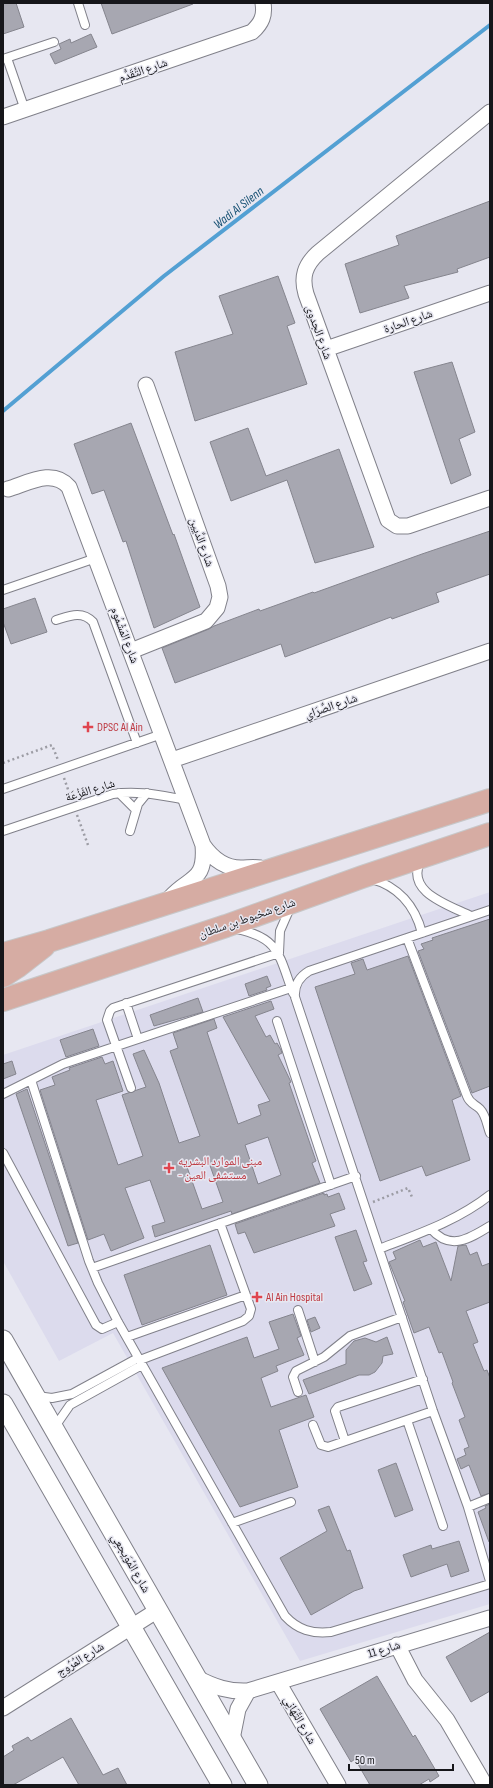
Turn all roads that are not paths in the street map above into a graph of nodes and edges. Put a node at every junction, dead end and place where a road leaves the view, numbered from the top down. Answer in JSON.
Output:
{"nodes":[{"id":1,"x":78,"y":3,"type":"edge"},
{"id":2,"x":262,"y":3,"type":"edge"},
{"id":3,"x":85,"y":25,"type":"dead end"},
{"id":4,"x":54,"y":42,"type":"dead end"},
{"id":5,"x":5,"y":59,"type":"edge"},
{"id":6,"x":25,"y":110,"type":"junction"},
{"id":7,"x":490,"y":112,"type":"edge"},
{"id":8,"x":3,"y":117,"type":"edge"},
{"id":9,"x":490,"y":293,"type":"edge"},
{"id":10,"x":326,"y":349,"type":"junction"},
{"id":11,"x":146,"y":385,"type":"dead end"},
{"id":12,"x":8,"y":489,"type":"dead end"},
{"id":13,"x":490,"y":498,"type":"edge"},
{"id":14,"x":96,"y":558,"type":"junction"},
{"id":15,"x":3,"y":590,"type":"edge"},
{"id":16,"x":56,"y":620,"type":"dead end"},
{"id":17,"x":131,"y":651,"type":"junction"},
{"id":18,"x":490,"y":651,"type":"edge"},
{"id":19,"x":162,"y":734,"type":"junction"},
{"id":20,"x":137,"y":743,"type":"junction"},
{"id":21,"x":172,"y":760,"type":"junction"},
{"id":22,"x":3,"y":789,"type":"edge"},
{"id":23,"x":119,"y":793,"type":"junction"},
{"id":24,"x":147,"y":793,"type":"junction"},
{"id":25,"x":187,"y":800,"type":"junction"},
{"id":26,"x":490,"y":800,"type":"edge"},
{"id":27,"x":136,"y":809,"type":"junction"},
{"id":28,"x":3,"y":831,"type":"edge"},
{"id":29,"x":130,"y":831,"type":"dead end"},
{"id":30,"x":486,"y":834,"type":"edge"},
{"id":31,"x":204,"y":845,"type":"junction"},
{"id":32,"x":423,"y":856,"type":"junction"},
{"id":33,"x":269,"y":870,"type":"junction"},
{"id":34,"x":362,"y":877,"type":"junction"},
{"id":35,"x":294,"y":902,"type":"junction"},
{"id":36,"x":166,"y":904,"type":"junction"},
{"id":37,"x":490,"y":910,"type":"edge"},
{"id":38,"x":471,"y":916,"type":"junction"},
{"id":39,"x":226,"y":926,"type":"junction"},
{"id":40,"x":422,"y":933,"type":"junction"},
{"id":41,"x":407,"y":938,"type":"junction"},
{"id":42,"x":49,"y":941,"type":"junction"},
{"id":43,"x":279,"y":953,"type":"junction"},
{"id":44,"x":3,"y":954,"type":"edge"},
{"id":45,"x":3,"y":976,"type":"edge"},
{"id":46,"x":291,"y":988,"type":"junction"},
{"id":47,"x":295,"y":997,"type":"junction"},
{"id":48,"x":3,"y":1000,"type":"edge"},
{"id":49,"x":126,"y":1003,"type":"junction"},
{"id":50,"x":277,"y":1021,"type":"dead end"},
{"id":51,"x":138,"y":1040,"type":"junction"},
{"id":52,"x":116,"y":1047,"type":"junction"},
{"id":53,"x":31,"y":1080,"type":"junction"},
{"id":54,"x":131,"y":1088,"type":"dead end"},
{"id":55,"x":3,"y":1094,"type":"edge"},
{"id":56,"x":490,"y":1133,"type":"edge"},
{"id":57,"x":3,"y":1153,"type":"edge"},
{"id":58,"x":356,"y":1176,"type":"junction"},
{"id":59,"x":331,"y":1185,"type":"junction"},
{"id":60,"x":490,"y":1195,"type":"edge"},
{"id":61,"x":220,"y":1223,"type":"junction"},
{"id":62,"x":490,"y":1226,"type":"edge"},
{"id":63,"x":431,"y":1229,"type":"junction"},
{"id":64,"x":380,"y":1249,"type":"junction"},
{"id":65,"x":92,"y":1268,"type":"junction"},
{"id":66,"x":246,"y":1295,"type":"junction"},
{"id":67,"x":298,"y":1310,"type":"dead end"},
{"id":68,"x":402,"y":1316,"type":"junction"},
{"id":69,"x":118,"y":1322,"type":"junction"},
{"id":70,"x":127,"y":1337,"type":"junction"},
{"id":71,"x":3,"y":1340,"type":"edge"},
{"id":72,"x":140,"y":1361,"type":"junction"},
{"id":73,"x":315,"y":1362,"type":"junction"},
{"id":74,"x":423,"y":1380,"type":"junction"},
{"id":75,"x":298,"y":1392,"type":"dead end"},
{"id":76,"x":34,"y":1396,"type":"junction"},
{"id":77,"x":3,"y":1404,"type":"edge"},
{"id":78,"x":433,"y":1411,"type":"junction"},
{"id":79,"x":407,"y":1420,"type":"junction"},
{"id":80,"x":313,"y":1425,"type":"dead end"},
{"id":81,"x":54,"y":1428,"type":"junction"},
{"id":82,"x":345,"y":1441,"type":"junction"},
{"id":83,"x":490,"y":1498,"type":"edge"},
{"id":84,"x":291,"y":1502,"type":"dead end"},
{"id":85,"x":468,"y":1507,"type":"junction"},
{"id":86,"x":232,"y":1523,"type":"junction"},
{"id":87,"x":443,"y":1526,"type":"dead end"},
{"id":88,"x":490,"y":1581,"type":"edge"},
{"id":89,"x":490,"y":1584,"type":"edge"},
{"id":90,"x":158,"y":1610,"type":"junction"},
{"id":91,"x":490,"y":1618,"type":"edge"},
{"id":92,"x":131,"y":1627,"type":"junction"},
{"id":93,"x":397,"y":1645,"type":"junction"},
{"id":94,"x":197,"y":1678,"type":"junction"},
{"id":95,"x":278,"y":1682,"type":"junction"},
{"id":96,"x":248,"y":1691,"type":"junction"},
{"id":97,"x":3,"y":1708,"type":"edge"},
{"id":98,"x":232,"y":1739,"type":"junction"},
{"id":99,"x":222,"y":1785,"type":"edge"},
{"id":100,"x":258,"y":1785,"type":"edge"},
{"id":101,"x":338,"y":1785,"type":"edge"},
{"id":102,"x":485,"y":1785,"type":"edge"}],
"edges":[{"from":1,"to":3,"type":"lane"},
{"from":2,"to":6,"type":"street","name":"شارع التَّقَدُّم"},
{"from":4,"to":5,"type":"lane"},
{"from":5,"to":6,"type":"lane"},
{"from":6,"to":8,"type":"street","name":"شارع التَّقَدُّم"},
{"from":7,"to":10,"type":"street","name":"شارع الجدوى"},
{"from":9,"to":10,"type":"street","name":"شارع الحارة"},
{"from":10,"to":13,"type":"street","name":"شارع الجدوى"},
{"from":11,"to":17,"type":"street","name":"شارع الدِّيين"},
{"from":12,"to":14,"type":"street","name":"شارع المَشْمُوم"},
{"from":14,"to":15,"type":"lane"},
{"from":14,"to":17,"type":"street","name":"شارع المَشْمُوم"},
{"from":16,"to":20,"type":"lane"},
{"from":17,"to":19,"type":"street","name":"شارع المَشْمُوم"},
{"from":18,"to":21,"type":"street","name":"شارع الصِّرَاي"},
{"from":19,"to":20,"type":"lane"},
{"from":19,"to":21,"type":"street","name":"شارع المَشْمُوم"},
{"from":20,"to":22,"type":"lane"},
{"from":21,"to":25,"type":"street","name":"شارع المَشْمُوم"},
{"from":23,"to":24,"type":"lane","name":"شارع الفَزْعَة"},
{"from":23,"to":27,"type":"lane"},
{"from":23,"to":28,"type":"lane","name":"شارع الفَزْعَة"},
{"from":24,"to":25,"type":"lane","name":"شارع الفَزْعَة"},
{"from":24,"to":27,"type":"lane"},
{"from":25,"to":31,"type":"street","name":"شارع المَشْمُوم"},
{"from":26,"to":33,"type":"main road"},
{"from":27,"to":29,"type":"lane"},
{"from":30,"to":32,"type":"main road","name":"شارع شخبوط بن سلطان"},
{"from":31,"to":33,"type":"street","name":"شارع المَشْمُوم"},
{"from":31,"to":36,"type":"street","name":"شارع المَشْمُوم"},
{"from":32,"to":34,"type":"main road","name":"شارع شخبوط بن سلطان"},
{"from":32,"to":38,"type":"lane"},
{"from":33,"to":36,"type":"main road"},
{"from":34,"to":35,"type":"main road","name":"شارع شخبوط بن سلطان"},
{"from":34,"to":40,"type":"lane"},
{"from":35,"to":39,"type":"main road","name":"شارع شخبوط بن سلطان"},
{"from":35,"to":43,"type":"lane"},
{"from":36,"to":42,"type":"main road"},
{"from":37,"to":38,"type":"lane"},
{"from":38,"to":40,"type":"lane"},
{"from":39,"to":43,"type":"lane"},
{"from":39,"to":48,"type":"main road","name":"شارع شخبوط بن سلطان"},
{"from":40,"to":41,"type":"lane"},
{"from":41,"to":47,"type":"lane"},
{"from":41,"to":56,"type":"lane"},
{"from":42,"to":44,"type":"main road"},
{"from":42,"to":45,"type":"main road"},
{"from":43,"to":46,"type":"lane"},
{"from":43,"to":49,"type":"lane"},
{"from":46,"to":47,"type":"lane"},
{"from":46,"to":51,"type":"lane"},
{"from":47,"to":58,"type":"lane"},
{"from":49,"to":51,"type":"lane"},
{"from":49,"to":52,"type":"lane"},
{"from":50,"to":59,"type":"lane"},
{"from":51,"to":52,"type":"lane"},
{"from":52,"to":53,"type":"lane"},
{"from":52,"to":54,"type":"lane"},
{"from":53,"to":55,"type":"lane"},
{"from":53,"to":65,"type":"lane"},
{"from":57,"to":69,"type":"lane"},
{"from":58,"to":59,"type":"lane"},
{"from":58,"to":64,"type":"lane"},
{"from":59,"to":61,"type":"lane"},
{"from":60,"to":63,"type":"lane"},
{"from":61,"to":65,"type":"lane"},
{"from":61,"to":66,"type":"lane"},
{"from":62,"to":63,"type":"lane"},
{"from":63,"to":64,"type":"lane"},
{"from":64,"to":68,"type":"lane"},
{"from":65,"to":69,"type":"lane"},
{"from":66,"to":70,"type":"lane"},
{"from":66,"to":72,"type":"lane"},
{"from":67,"to":73,"type":"lane"},
{"from":68,"to":73,"type":"lane"},
{"from":68,"to":74,"type":"lane"},
{"from":69,"to":70,"type":"lane"},
{"from":70,"to":72,"type":"lane"},
{"from":71,"to":76,"type":"street","name":"شارع المُوَيجعِي"},
{"from":72,"to":76,"type":"lane"},
{"from":72,"to":81,"type":"lane"},
{"from":72,"to":86,"type":"lane"},
{"from":73,"to":75,"type":"lane"},
{"from":74,"to":78,"type":"lane"},
{"from":74,"to":82,"type":"lane"},
{"from":76,"to":81,"type":"street","name":"شارع المُوَيجعِي"},
{"from":77,"to":92,"type":"street"},
{"from":78,"to":79,"type":"lane"},
{"from":78,"to":85,"type":"lane"},
{"from":79,"to":82,"type":"lane"},
{"from":79,"to":87,"type":"lane"},
{"from":80,"to":82,"type":"lane"},
{"from":81,"to":90,"type":"street","name":"شارع المُوَيجعِي"},
{"from":83,"to":85,"type":"lane"},
{"from":84,"to":86,"type":"lane"},
{"from":85,"to":88,"type":"lane"},
{"from":86,"to":89,"type":"lane"},
{"from":90,"to":92,"type":"street","name":"شارع المُرُوج"},
{"from":90,"to":94,"type":"street","name":"شارع المُوَيجعِي"},
{"from":91,"to":93,"type":"street","name":"شارع 11"},
{"from":92,"to":97,"type":"street","name":"شارع المُرُوج"},
{"from":92,"to":99,"type":"street"},
{"from":93,"to":95,"type":"street","name":"شارع 11"},
{"from":93,"to":102,"type":"street"},
{"from":94,"to":96,"type":"street","name":"شارع التَّهَانِي"},
{"from":94,"to":98,"type":"street","name":"شارع المُوَيجعِي"},
{"from":95,"to":96,"type":"street","name":"شارع التَّهَانِي"},
{"from":95,"to":101,"type":"street","name":"شارع التَّهَانِي"},
{"from":96,"to":98,"type":"street"},
{"from":98,"to":100,"type":"street","name":"شارع المُوَيجعِي"}]}
